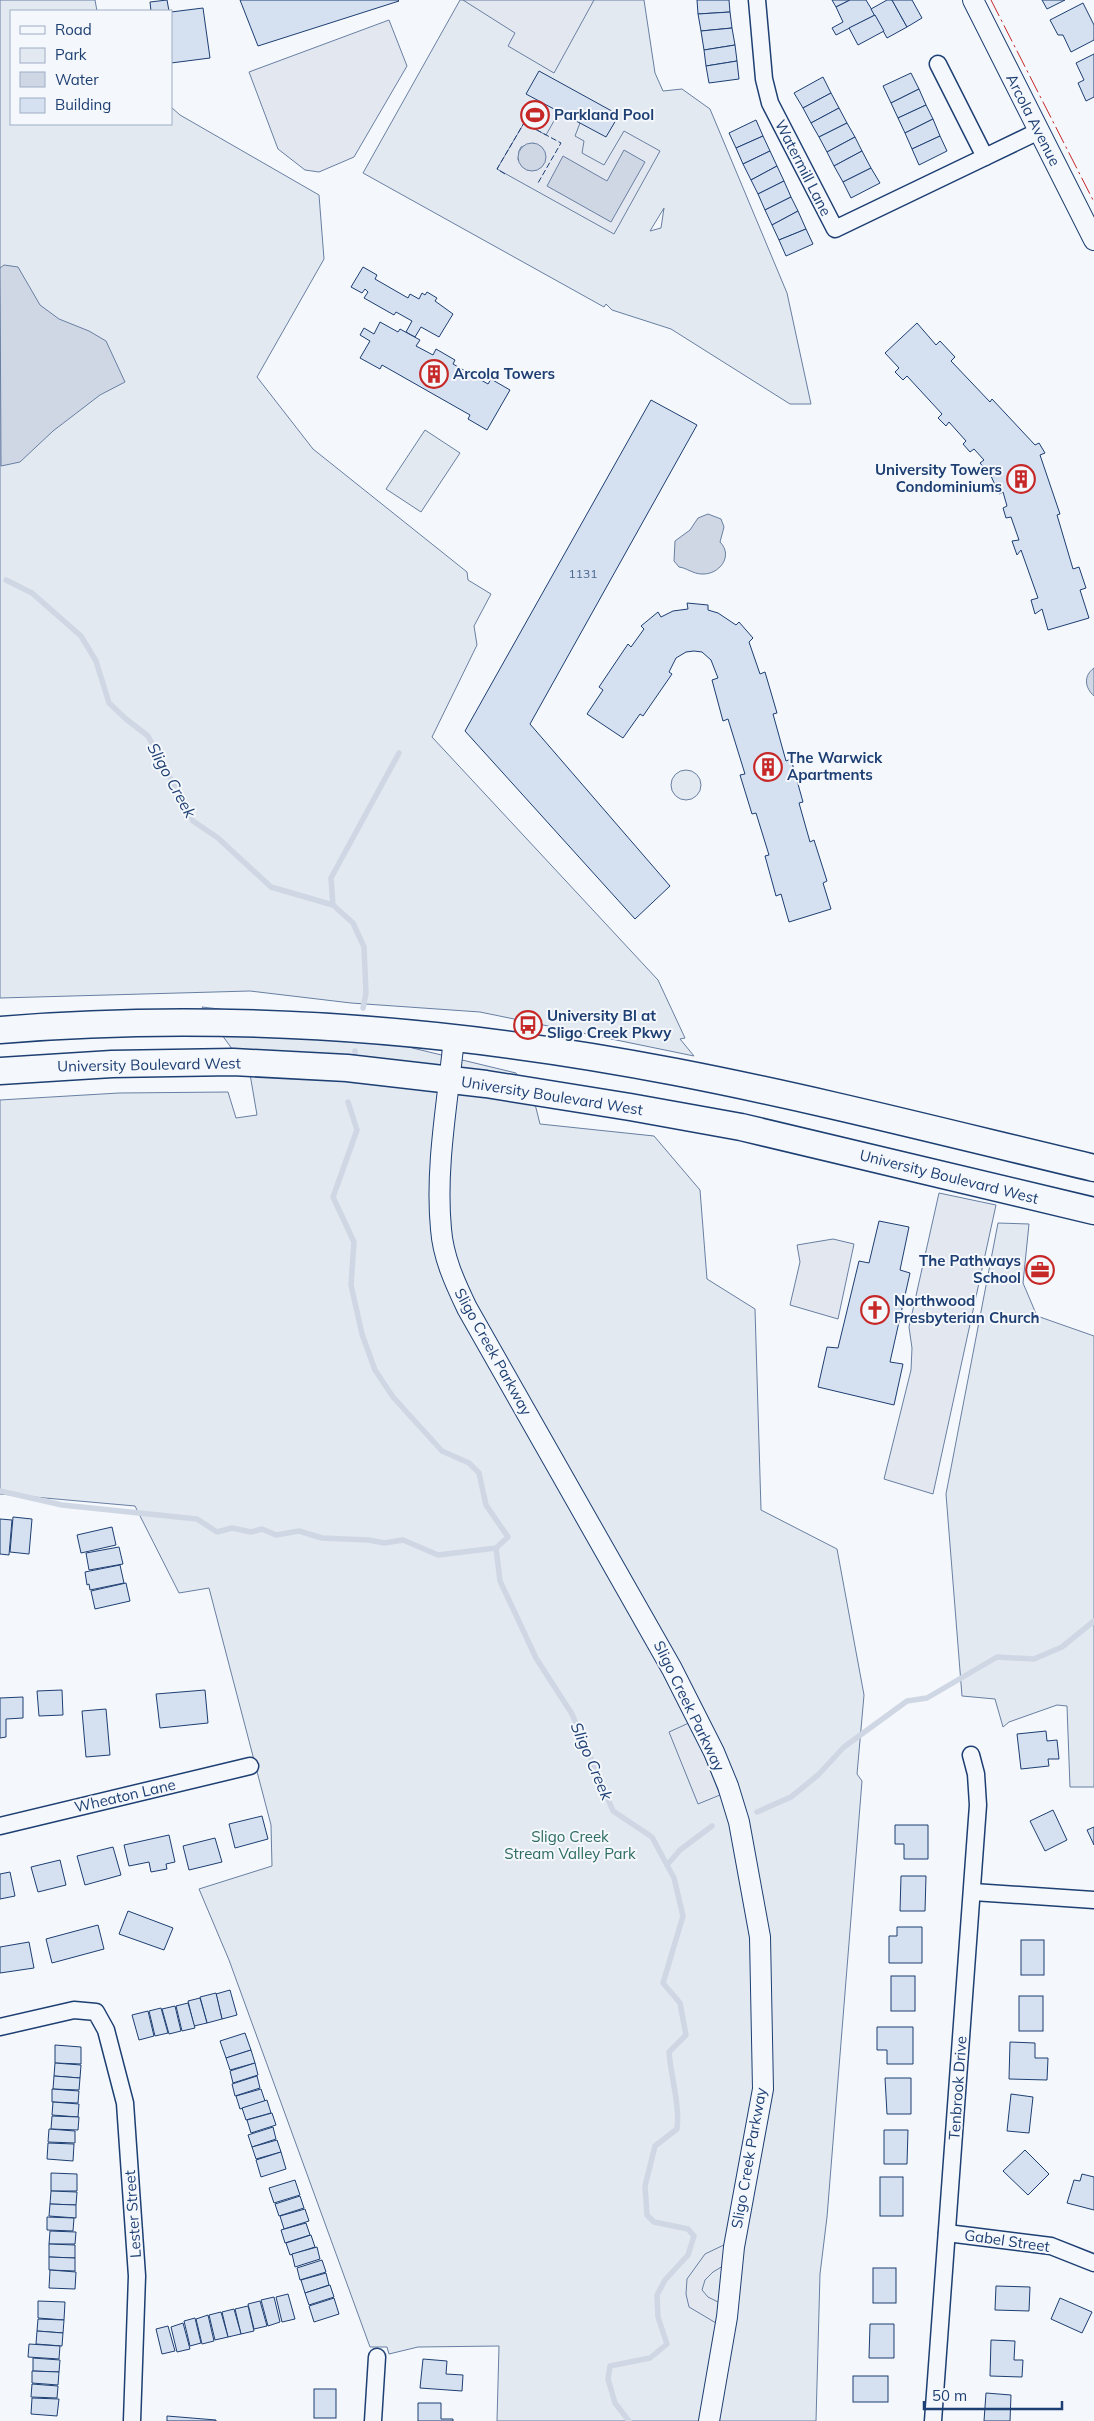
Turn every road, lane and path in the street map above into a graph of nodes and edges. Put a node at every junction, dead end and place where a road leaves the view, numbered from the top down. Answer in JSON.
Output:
{"nodes":[{"id":1,"x":757,"y":0,"type":"edge"},
{"id":2,"x":973,"y":0,"type":"edge"},
{"id":3,"x":938,"y":64,"type":"dead end"},
{"id":4,"x":1039,"y":131,"type":"junction"},
{"id":5,"x":985,"y":157,"type":"junction"},
{"id":6,"x":1094,"y":240,"type":"edge"},
{"id":7,"x":0,"y":1030,"type":"edge"},
{"id":8,"x":454,"y":1038,"type":"junction"},
{"id":9,"x":0,"y":1071,"type":"edge"},
{"id":10,"x":450,"y":1080,"type":"junction"},
{"id":11,"x":1094,"y":1168,"type":"edge"},
{"id":12,"x":1094,"y":1211,"type":"edge"},
{"id":13,"x":972,"y":1755,"type":"dead end"},
{"id":14,"x":250,"y":1766,"type":"dead end"},
{"id":15,"x":0,"y":1826,"type":"edge"},
{"id":16,"x":973,"y":1892,"type":"junction"},
{"id":17,"x":1094,"y":1900,"type":"edge"},
{"id":18,"x":0,"y":2027,"type":"edge"},
{"id":19,"x":948,"y":2233,"type":"junction"},
{"id":20,"x":1094,"y":2263,"type":"edge"},
{"id":21,"x":376,"y":2357,"type":"dead end"},
{"id":22,"x":132,"y":2421,"type":"edge"},
{"id":23,"x":373,"y":2421,"type":"edge"},
{"id":24,"x":709,"y":2421,"type":"edge"},
{"id":25,"x":933,"y":2421,"type":"edge"}],
"edges":[{"from":1,"to":5,"type":"street","name":"Watermill Lane"},
{"from":2,"to":4,"type":"street","name":"Arcola Avenue"},
{"from":3,"to":5,"type":"street"},
{"from":4,"to":5,"type":"street","name":"Watermill Lane"},
{"from":4,"to":6,"type":"street","name":"Arcola Avenue"},
{"from":7,"to":8,"type":"main road"},
{"from":8,"to":10,"type":"street","name":"Sligo Creek Parkway"},
{"from":8,"to":11,"type":"main road"},
{"from":9,"to":10,"type":"main road","name":"University Boulevard West"},
{"from":10,"to":12,"type":"main road","name":"University Boulevard West"},
{"from":10,"to":24,"type":"street","name":"Sligo Creek Parkway"},
{"from":13,"to":16,"type":"street","name":"Tenbrook Drive"},
{"from":14,"to":15,"type":"street","name":"Wheaton Lane"},
{"from":16,"to":17,"type":"street"},
{"from":16,"to":19,"type":"street","name":"Tenbrook Drive"},
{"from":18,"to":22,"type":"street","name":"Lester Street"},
{"from":19,"to":20,"type":"street","name":"Gabel Street"},
{"from":19,"to":25,"type":"street","name":"Tenbrook Drive"},
{"from":21,"to":23,"type":"street"}]}
